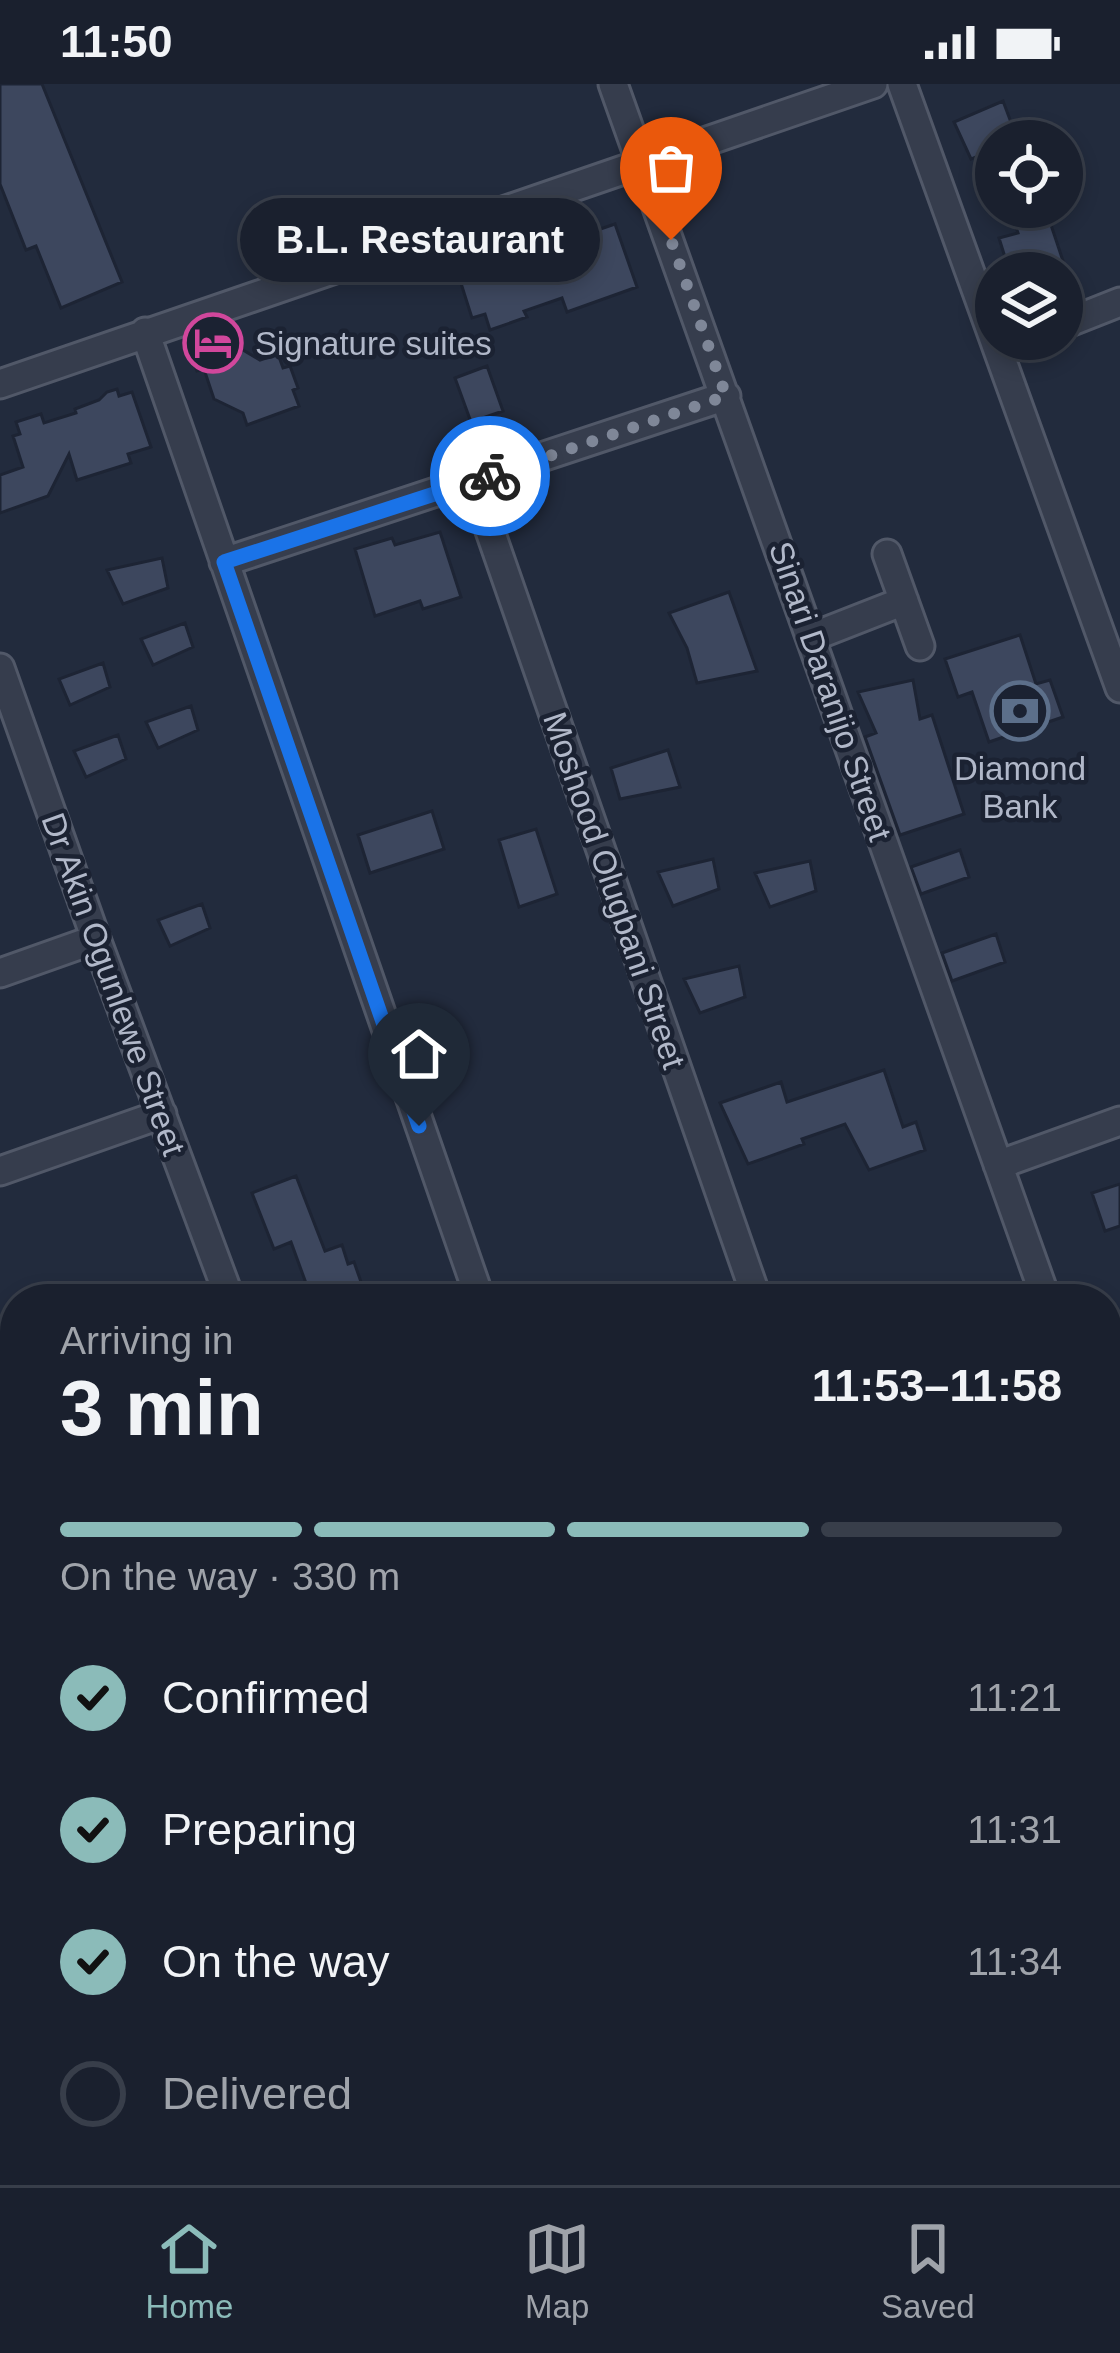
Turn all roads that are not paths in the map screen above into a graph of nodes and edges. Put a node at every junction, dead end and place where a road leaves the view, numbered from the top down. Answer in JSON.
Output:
{"nodes":[{"id":1,"x":614,"y":84,"type":"edge"},
{"id":2,"x":873,"y":84,"type":"edge"},
{"id":3,"x":902,"y":84,"type":"edge"},
{"id":4,"x":643,"y":162,"type":"junction"},
{"id":5,"x":975,"y":257,"type":"edge"},
{"id":6,"x":1120,"y":302,"type":"edge"},
{"id":7,"x":1083,"y":317,"type":"edge"},
{"id":8,"x":145,"y":332,"type":"junction"},
{"id":9,"x":1017,"y":360,"type":"edge"},
{"id":10,"x":0,"y":384,"type":"edge"},
{"id":11,"x":726,"y":396,"type":"junction"},
{"id":12,"x":472,"y":482,"type":"junction"},
{"id":13,"x":887,"y":554,"type":"dead end"},
{"id":14,"x":224,"y":562,"type":"junction"},
{"id":15,"x":904,"y":602,"type":"junction"},
{"id":16,"x":812,"y":637,"type":"junction"},
{"id":17,"x":920,"y":646,"type":"dead end"},
{"id":18,"x":0,"y":668,"type":"edge"},
{"id":19,"x":1120,"y":688,"type":"edge"},
{"id":20,"x":96,"y":939,"type":"junction"},
{"id":21,"x":0,"y":973,"type":"edge"},
{"id":22,"x":162,"y":1114,"type":"junction"},
{"id":23,"x":1120,"y":1121,"type":"edge"},
{"id":24,"x":998,"y":1166,"type":"junction"},
{"id":25,"x":0,"y":1171,"type":"edge"},
{"id":26,"x":224,"y":1284,"type":"edge"},
{"id":27,"x":475,"y":1284,"type":"edge"},
{"id":28,"x":753,"y":1284,"type":"edge"},
{"id":29,"x":1041,"y":1284,"type":"edge"}],
"edges":[{"from":1,"to":4,"type":"street","name":"Sinari Daranijo Street"},
{"from":2,"to":4,"type":"street"},
{"from":3,"to":5,"type":"street"},
{"from":4,"to":8,"type":"street"},
{"from":4,"to":11,"type":"street","name":"Sinari Daranijo Street"},
{"from":6,"to":7,"type":"street"},
{"from":8,"to":10,"type":"street"},
{"from":8,"to":14,"type":"street"},
{"from":9,"to":19,"type":"street"},
{"from":11,"to":12,"type":"street"},
{"from":11,"to":16,"type":"street","name":"Sinari Daranijo Street"},
{"from":12,"to":14,"type":"street"},
{"from":12,"to":28,"type":"street","name":"Moshood Olugbani Street"},
{"from":13,"to":15,"type":"street"},
{"from":14,"to":27,"type":"street"},
{"from":15,"to":16,"type":"street"},
{"from":15,"to":17,"type":"street"},
{"from":16,"to":24,"type":"street","name":"Sinari Daranijo Street"},
{"from":18,"to":20,"type":"street","name":"Dr Akin Ogunlewe Street"},
{"from":20,"to":21,"type":"street"},
{"from":20,"to":22,"type":"street","name":"Dr Akin Ogunlewe Street"},
{"from":22,"to":25,"type":"street"},
{"from":22,"to":26,"type":"street","name":"Dr Akin Ogunlewe Street"},
{"from":23,"to":24,"type":"street"},
{"from":24,"to":29,"type":"street","name":"Sinari Daranijo Street"}]}
